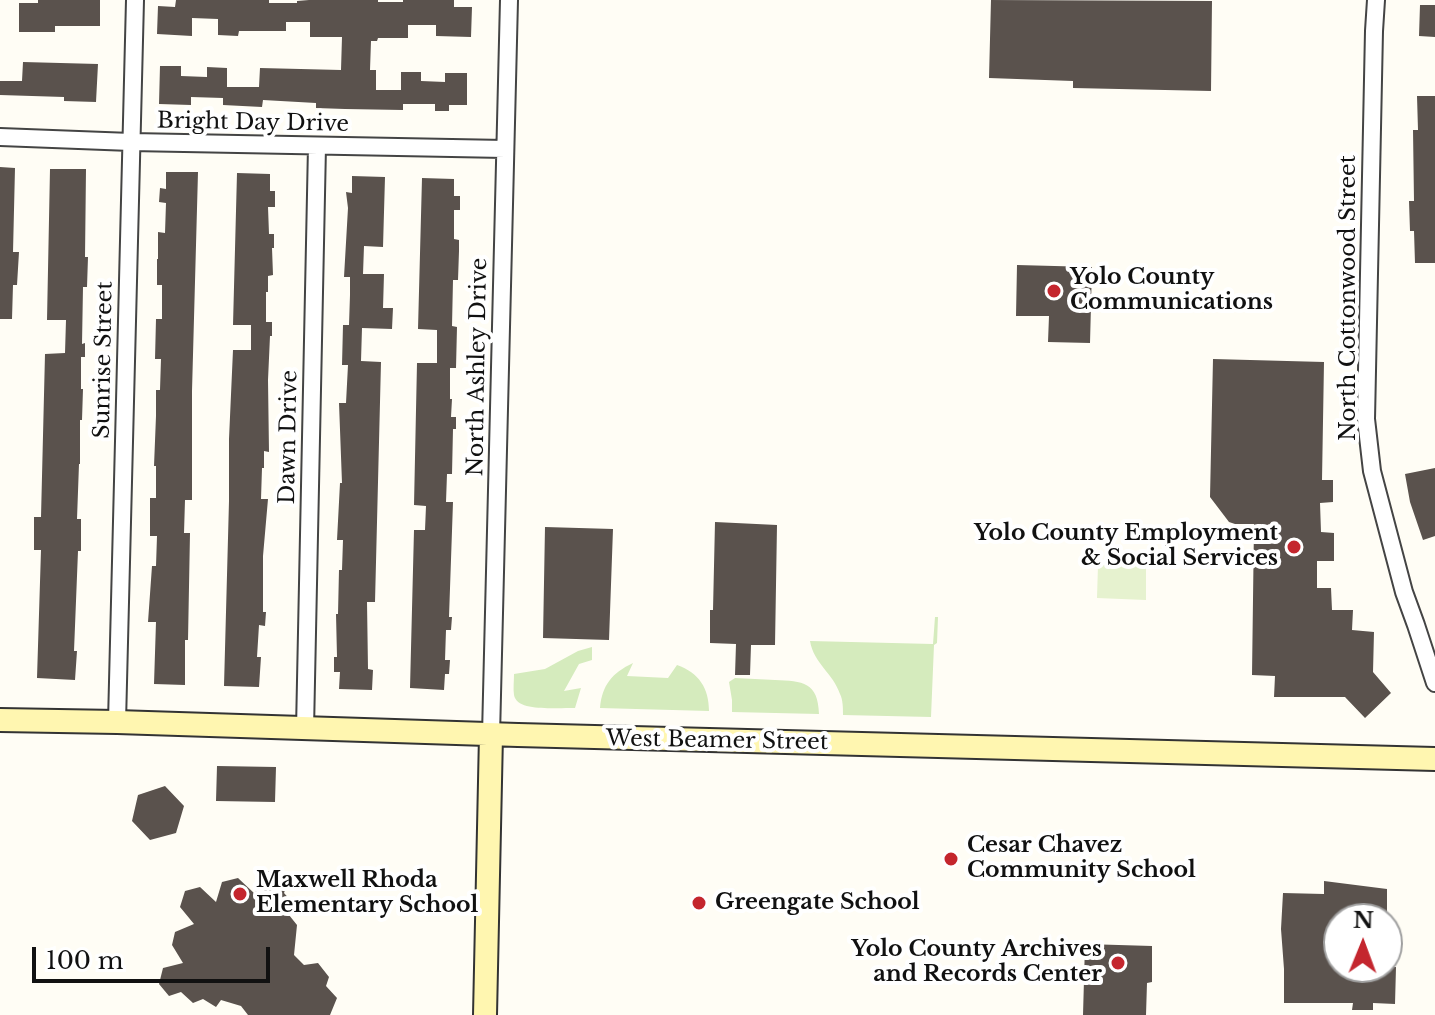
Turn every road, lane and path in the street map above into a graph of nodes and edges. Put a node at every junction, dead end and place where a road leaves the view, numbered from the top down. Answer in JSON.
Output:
{"nodes":[{"id":1,"x":135,"y":0,"type":"edge"},
{"id":2,"x":509,"y":0,"type":"edge"},
{"id":3,"x":1376,"y":0,"type":"edge"},
{"id":4,"x":0,"y":137,"type":"edge"},
{"id":5,"x":131,"y":142,"type":"junction"},
{"id":6,"x":317,"y":146,"type":"junction"},
{"id":7,"x":505,"y":149,"type":"junction"},
{"id":8,"x":1435,"y":683,"type":"edge"},
{"id":9,"x":0,"y":720,"type":"edge"},
{"id":10,"x":117,"y":722,"type":"junction"},
{"id":11,"x":305,"y":729,"type":"junction"},
{"id":12,"x":491,"y":735,"type":"junction"},
{"id":13,"x":1435,"y":759,"type":"edge"},
{"id":14,"x":485,"y":1015,"type":"edge"}],
"edges":[{"from":1,"to":5,"type":"street","name":"Sunrise Street"},
{"from":2,"to":7,"type":"street","name":"North Ashley Drive"},
{"from":3,"to":8,"type":"street","name":"North Cottonwood Street"},
{"from":4,"to":5,"type":"street","name":"Bright Day Drive"},
{"from":5,"to":6,"type":"street","name":"Bright Day Drive"},
{"from":5,"to":10,"type":"street","name":"Sunrise Street"},
{"from":6,"to":7,"type":"street","name":"Bright Day Drive"},
{"from":6,"to":11,"type":"street","name":"Dawn Drive"},
{"from":7,"to":12,"type":"street","name":"North Ashley Drive"},
{"from":9,"to":10,"type":"street","name":"West Beamer Street"},
{"from":10,"to":11,"type":"street","name":"West Beamer Street"},
{"from":11,"to":12,"type":"street","name":"West Beamer Street"},
{"from":12,"to":13,"type":"street","name":"West Beamer Street"},
{"from":12,"to":14,"type":"street"}]}
